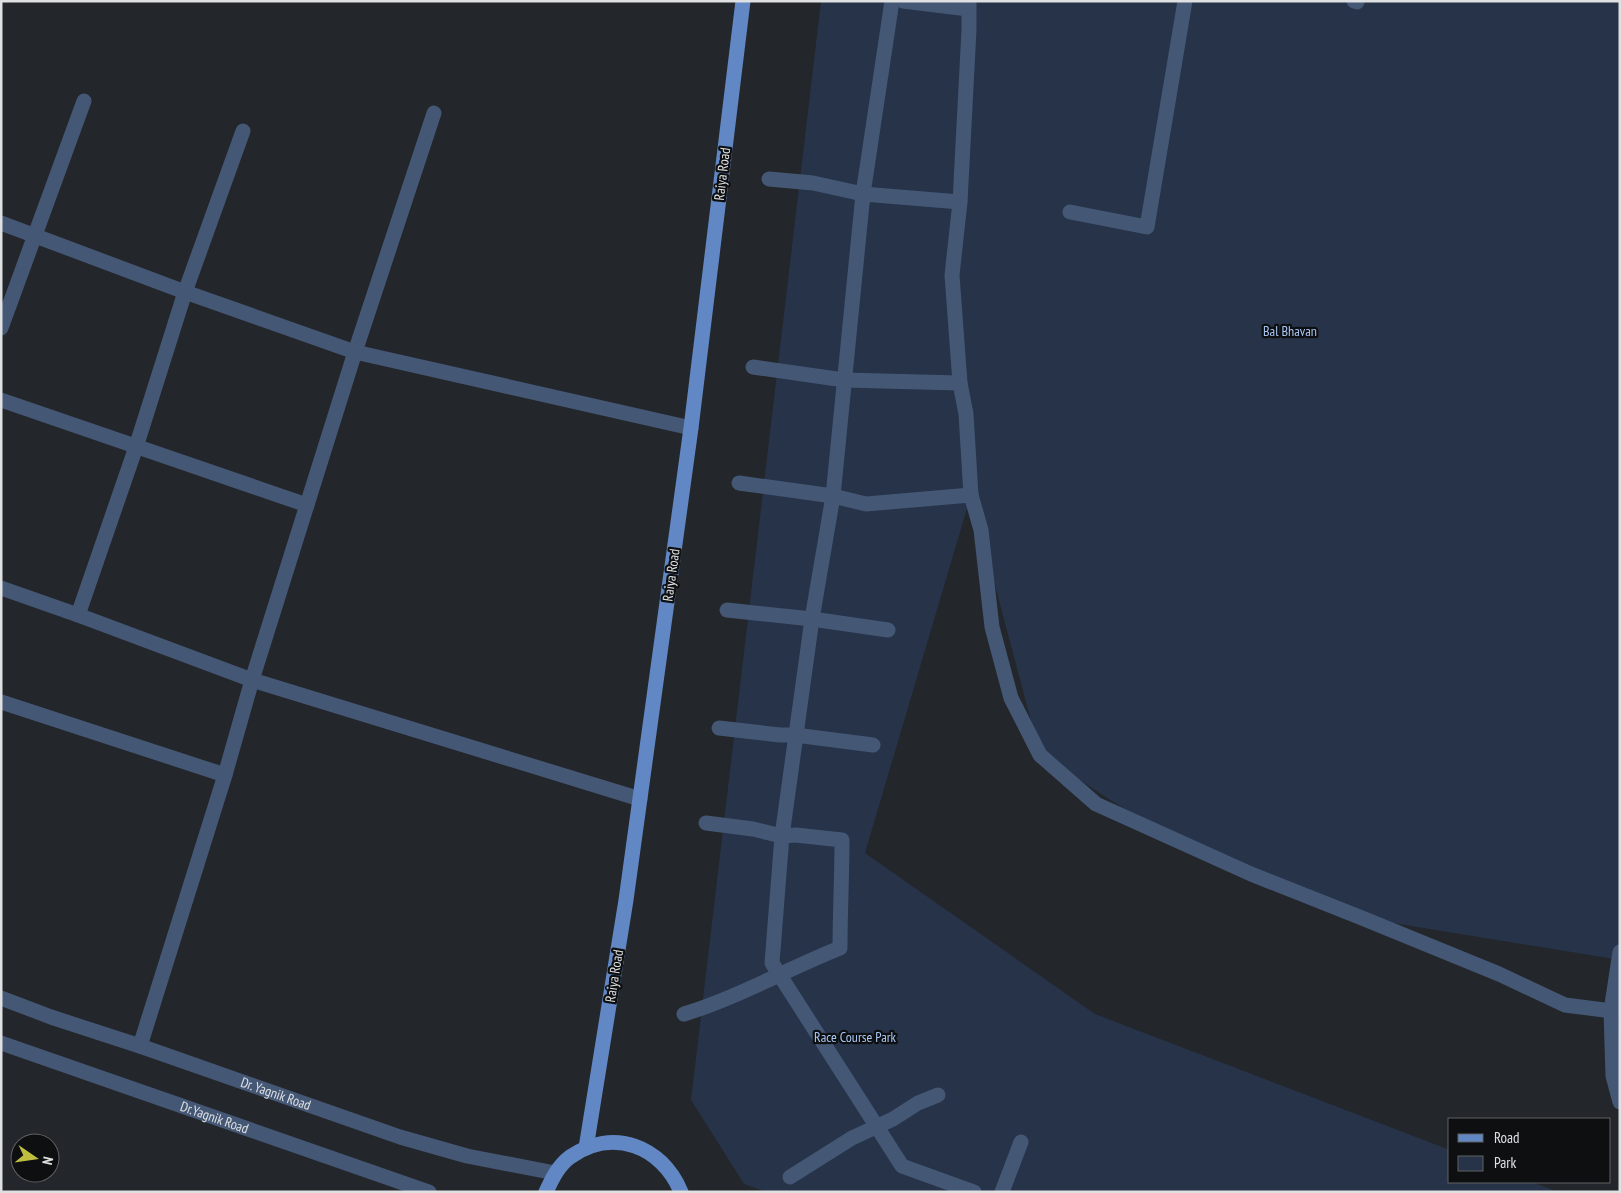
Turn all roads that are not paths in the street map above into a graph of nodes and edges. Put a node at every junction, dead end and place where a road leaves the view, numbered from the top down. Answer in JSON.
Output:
{"nodes":[{"id":1,"x":743,"y":1,"type":"edge"},
{"id":2,"x":892,"y":1,"type":"edge"},
{"id":3,"x":903,"y":1,"type":"edge"},
{"id":4,"x":1184,"y":1,"type":"edge"},
{"id":5,"x":968,"y":5,"type":"edge"},
{"id":6,"x":84,"y":101,"type":"dead end"},
{"id":7,"x":434,"y":113,"type":"dead end"},
{"id":8,"x":243,"y":131,"type":"dead end"},
{"id":9,"x":769,"y":179,"type":"dead end"},
{"id":10,"x":863,"y":194,"type":"junction"},
{"id":11,"x":960,"y":202,"type":"junction"},
{"id":12,"x":1070,"y":212,"type":"dead end"},
{"id":13,"x":1,"y":223,"type":"edge"},
{"id":14,"x":35,"y":235,"type":"junction"},
{"id":15,"x":185,"y":292,"type":"junction"},
{"id":16,"x":1,"y":328,"type":"edge"},
{"id":17,"x":355,"y":352,"type":"junction"},
{"id":18,"x":753,"y":367,"type":"dead end"},
{"id":19,"x":844,"y":380,"type":"junction"},
{"id":20,"x":960,"y":383,"type":"junction"},
{"id":21,"x":1,"y":400,"type":"edge"},
{"id":22,"x":692,"y":428,"type":"junction"},
{"id":23,"x":136,"y":446,"type":"junction"},
{"id":24,"x":739,"y":483,"type":"dead end"},
{"id":25,"x":971,"y":494,"type":"junction"},
{"id":26,"x":833,"y":496,"type":"junction"},
{"id":27,"x":307,"y":505,"type":"junction"},
{"id":28,"x":1,"y":588,"type":"edge"},
{"id":29,"x":727,"y":610,"type":"dead end"},
{"id":30,"x":78,"y":615,"type":"junction"},
{"id":31,"x":812,"y":619,"type":"junction"},
{"id":32,"x":888,"y":630,"type":"dead end"},
{"id":33,"x":252,"y":680,"type":"junction"},
{"id":34,"x":1,"y":702,"type":"edge"},
{"id":35,"x":718,"y":728,"type":"dead end"},
{"id":36,"x":795,"y":735,"type":"junction"},
{"id":37,"x":873,"y":745,"type":"dead end"},
{"id":38,"x":225,"y":775,"type":"junction"},
{"id":39,"x":640,"y":799,"type":"junction"},
{"id":40,"x":706,"y":824,"type":"dead end"},
{"id":41,"x":782,"y":836,"type":"junction"},
{"id":42,"x":1620,"y":952,"type":"edge"},
{"id":43,"x":780,"y":975,"type":"junction"},
{"id":44,"x":1,"y":998,"type":"edge"},
{"id":45,"x":1616,"y":1011,"type":"edge"},
{"id":46,"x":684,"y":1014,"type":"dead end"},
{"id":47,"x":1,"y":1043,"type":"edge"},
{"id":48,"x":140,"y":1046,"type":"junction"},
{"id":49,"x":938,"y":1095,"type":"dead end"},
{"id":50,"x":1620,"y":1102,"type":"edge"},
{"id":51,"x":877,"y":1127,"type":"junction"},
{"id":52,"x":1022,"y":1142,"type":"dead end"},
{"id":53,"x":586,"y":1148,"type":"junction"},
{"id":54,"x":555,"y":1173,"type":"junction"},
{"id":55,"x":790,"y":1177,"type":"dead end"},
{"id":56,"x":429,"y":1192,"type":"edge"},
{"id":57,"x":546,"y":1192,"type":"edge"},
{"id":58,"x":681,"y":1192,"type":"edge"},
{"id":59,"x":974,"y":1192,"type":"edge"},
{"id":60,"x":1002,"y":1192,"type":"edge"}],
"edges":[{"from":1,"to":22,"type":"main road","name":"Raiya Road"},
{"from":2,"to":10,"type":"street"},
{"from":3,"to":5,"type":"street"},
{"from":4,"to":12,"type":"street"},
{"from":5,"to":11,"type":"street"},
{"from":6,"to":14,"type":"street"},
{"from":7,"to":17,"type":"street"},
{"from":8,"to":15,"type":"street"},
{"from":9,"to":10,"type":"street"},
{"from":10,"to":11,"type":"street"},
{"from":10,"to":19,"type":"street"},
{"from":11,"to":20,"type":"street"},
{"from":13,"to":14,"type":"street"},
{"from":14,"to":15,"type":"street"},
{"from":14,"to":16,"type":"street"},
{"from":15,"to":17,"type":"street"},
{"from":15,"to":23,"type":"street"},
{"from":17,"to":22,"type":"street"},
{"from":17,"to":27,"type":"street"},
{"from":18,"to":19,"type":"street"},
{"from":19,"to":20,"type":"street"},
{"from":19,"to":26,"type":"street"},
{"from":20,"to":25,"type":"street"},
{"from":21,"to":23,"type":"street"},
{"from":22,"to":39,"type":"main road","name":"Raiya Road"},
{"from":23,"to":27,"type":"street"},
{"from":23,"to":30,"type":"street"},
{"from":24,"to":26,"type":"street"},
{"from":25,"to":26,"type":"street"},
{"from":25,"to":45,"type":"street"},
{"from":26,"to":31,"type":"street"},
{"from":27,"to":33,"type":"street"},
{"from":28,"to":30,"type":"street"},
{"from":29,"to":31,"type":"street"},
{"from":30,"to":33,"type":"street"},
{"from":31,"to":32,"type":"street"},
{"from":31,"to":36,"type":"street"},
{"from":33,"to":38,"type":"street"},
{"from":33,"to":39,"type":"street"},
{"from":34,"to":38,"type":"street"},
{"from":35,"to":36,"type":"street"},
{"from":36,"to":37,"type":"street"},
{"from":36,"to":41,"type":"street"},
{"from":38,"to":48,"type":"street"},
{"from":39,"to":53,"type":"main road","name":"Raiya Road"},
{"from":40,"to":41,"type":"street"},
{"from":41,"to":43,"type":"street"},
{"from":41,"to":43,"type":"street"},
{"from":42,"to":45,"type":"street"},
{"from":43,"to":46,"type":"street"},
{"from":43,"to":51,"type":"street"},
{"from":44,"to":48,"type":"street","name":"Dr. Yagnik Road"},
{"from":45,"to":50,"type":"street"},
{"from":47,"to":56,"type":"street","name":"Dr.Yagnik Road"},
{"from":48,"to":54,"type":"street","name":"Dr. Yagnik Road"},
{"from":49,"to":51,"type":"street"},
{"from":51,"to":55,"type":"street"},
{"from":51,"to":59,"type":"street"},
{"from":52,"to":60,"type":"street"},
{"from":53,"to":54,"type":"main road"},
{"from":53,"to":58,"type":"main road"},
{"from":54,"to":57,"type":"main road"}]}
